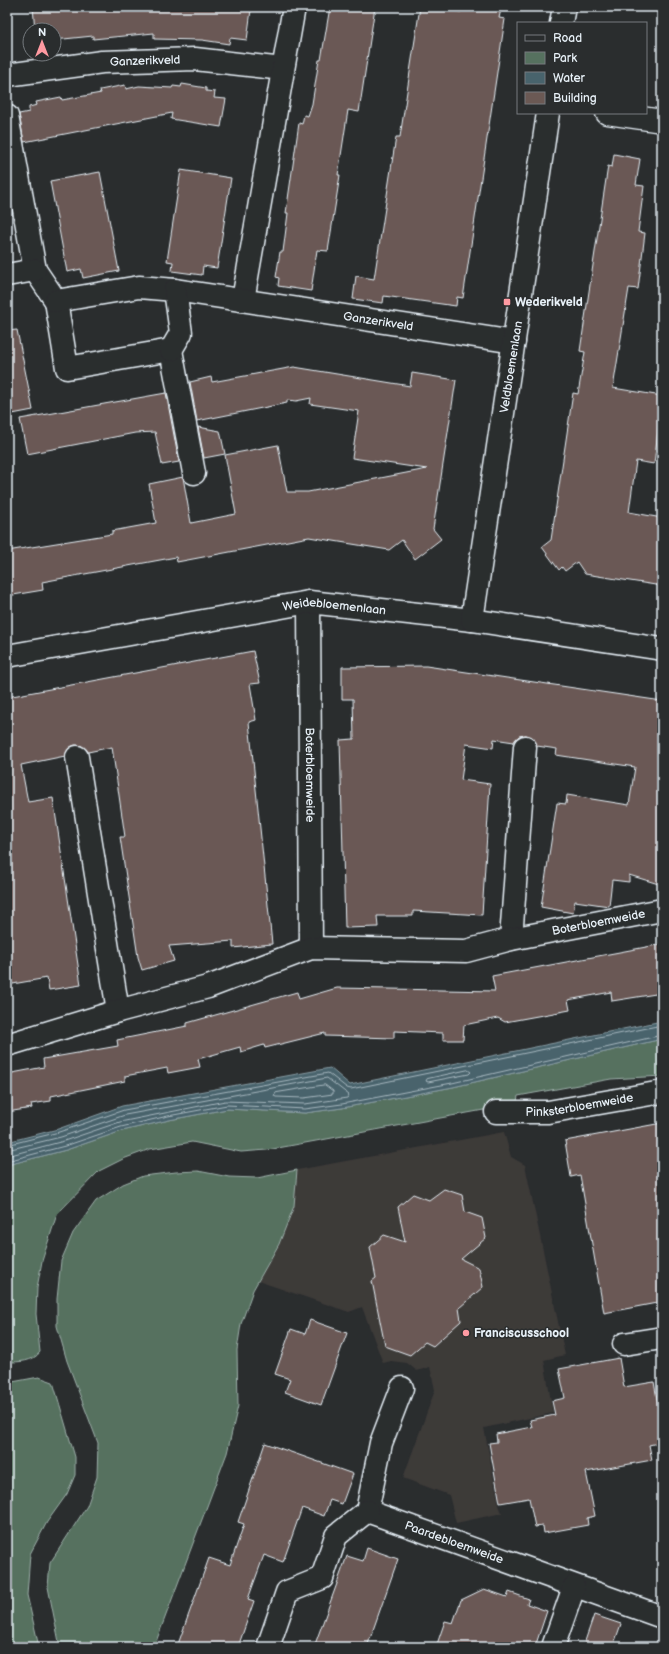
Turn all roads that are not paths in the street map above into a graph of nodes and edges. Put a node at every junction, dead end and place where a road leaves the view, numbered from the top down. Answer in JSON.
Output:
{"nodes":[{"id":1,"x":294,"y":7,"type":"edge"},
{"id":2,"x":564,"y":7,"type":"edge"},
{"id":3,"x":562,"y":22,"type":"edge"},
{"id":4,"x":283,"y":69,"type":"junction"},
{"id":5,"x":7,"y":75,"type":"edge"},
{"id":6,"x":548,"y":114,"type":"edge"},
{"id":7,"x":614,"y":114,"type":"edge"},
{"id":8,"x":7,"y":116,"type":"edge"},
{"id":9,"x":662,"y":121,"type":"edge"},
{"id":10,"x":35,"y":270,"type":"junction"},
{"id":11,"x":7,"y":275,"type":"edge"},
{"id":12,"x":175,"y":290,"type":"junction"},
{"id":13,"x":243,"y":300,"type":"junction"},
{"id":14,"x":56,"y":301,"type":"junction"},
{"id":15,"x":514,"y":342,"type":"junction"},
{"id":16,"x":170,"y":350,"type":"junction"},
{"id":17,"x":194,"y":473,"type":"dead end"},
{"id":18,"x":309,"y":602,"type":"junction"},
{"id":19,"x":472,"y":620,"type":"junction"},
{"id":20,"x":662,"y":649,"type":"edge"},
{"id":21,"x":7,"y":656,"type":"edge"},
{"id":22,"x":525,"y":747,"type":"dead end"},
{"id":23,"x":77,"y":758,"type":"dead end"},
{"id":24,"x":662,"y":910,"type":"edge"},
{"id":25,"x":511,"y":939,"type":"junction"},
{"id":26,"x":311,"y":948,"type":"junction"},
{"id":27,"x":118,"y":1011,"type":"junction"},
{"id":28,"x":7,"y":1045,"type":"edge"},
{"id":29,"x":662,"y":1092,"type":"edge"},
{"id":30,"x":496,"y":1112,"type":"dead end"},
{"id":31,"x":662,"y":1338,"type":"edge"},
{"id":32,"x":624,"y":1344,"type":"dead end"},
{"id":33,"x":402,"y":1388,"type":"dead end"},
{"id":34,"x":367,"y":1511,"type":"junction"},
{"id":35,"x":574,"y":1587,"type":"junction"},
{"id":36,"x":662,"y":1617,"type":"edge"},
{"id":37,"x":268,"y":1647,"type":"edge"},
{"id":38,"x":553,"y":1647,"type":"edge"}],
"edges":[{"from":1,"to":4,"type":"street"},
{"from":2,"to":3,"type":"street"},
{"from":4,"to":5,"type":"street","name":"Ganzerikveld"},
{"from":4,"to":13,"type":"street"},
{"from":6,"to":15,"type":"street","name":"Veldbloemenlaan"},
{"from":7,"to":9,"type":"street"},
{"from":8,"to":10,"type":"street"},
{"from":10,"to":11,"type":"street"},
{"from":10,"to":14,"type":"street"},
{"from":12,"to":13,"type":"street","name":"Ganzerikveld"},
{"from":12,"to":14,"type":"street","name":"Ganzerikveld"},
{"from":12,"to":16,"type":"street"},
{"from":13,"to":15,"type":"street","name":"Ganzerikveld"},
{"from":14,"to":16,"type":"street"},
{"from":15,"to":19,"type":"street","name":"Veldbloemenlaan"},
{"from":16,"to":17,"type":"street"},
{"from":18,"to":19,"type":"street","name":"Weidebloemenlaan"},
{"from":18,"to":21,"type":"street","name":"Weidebloemenlaan"},
{"from":18,"to":26,"type":"street","name":"Boterbloemweide"},
{"from":19,"to":20,"type":"street","name":"Weidebloemenlaan"},
{"from":22,"to":25,"type":"street"},
{"from":23,"to":27,"type":"street"},
{"from":24,"to":25,"type":"street","name":"Boterbloemweide"},
{"from":25,"to":26,"type":"street","name":"Boterbloemweide"},
{"from":26,"to":27,"type":"street","name":"Boterbloemweide"},
{"from":27,"to":28,"type":"street","name":"Boterbloemweide"},
{"from":29,"to":30,"type":"street","name":"Pinksterbloemweide"},
{"from":31,"to":32,"type":"street"},
{"from":33,"to":34,"type":"street"},
{"from":34,"to":35,"type":"street","name":"Paardebloemweide"},
{"from":34,"to":37,"type":"street"},
{"from":35,"to":36,"type":"street","name":"Paardebloemweide"},
{"from":35,"to":38,"type":"street"}]}
